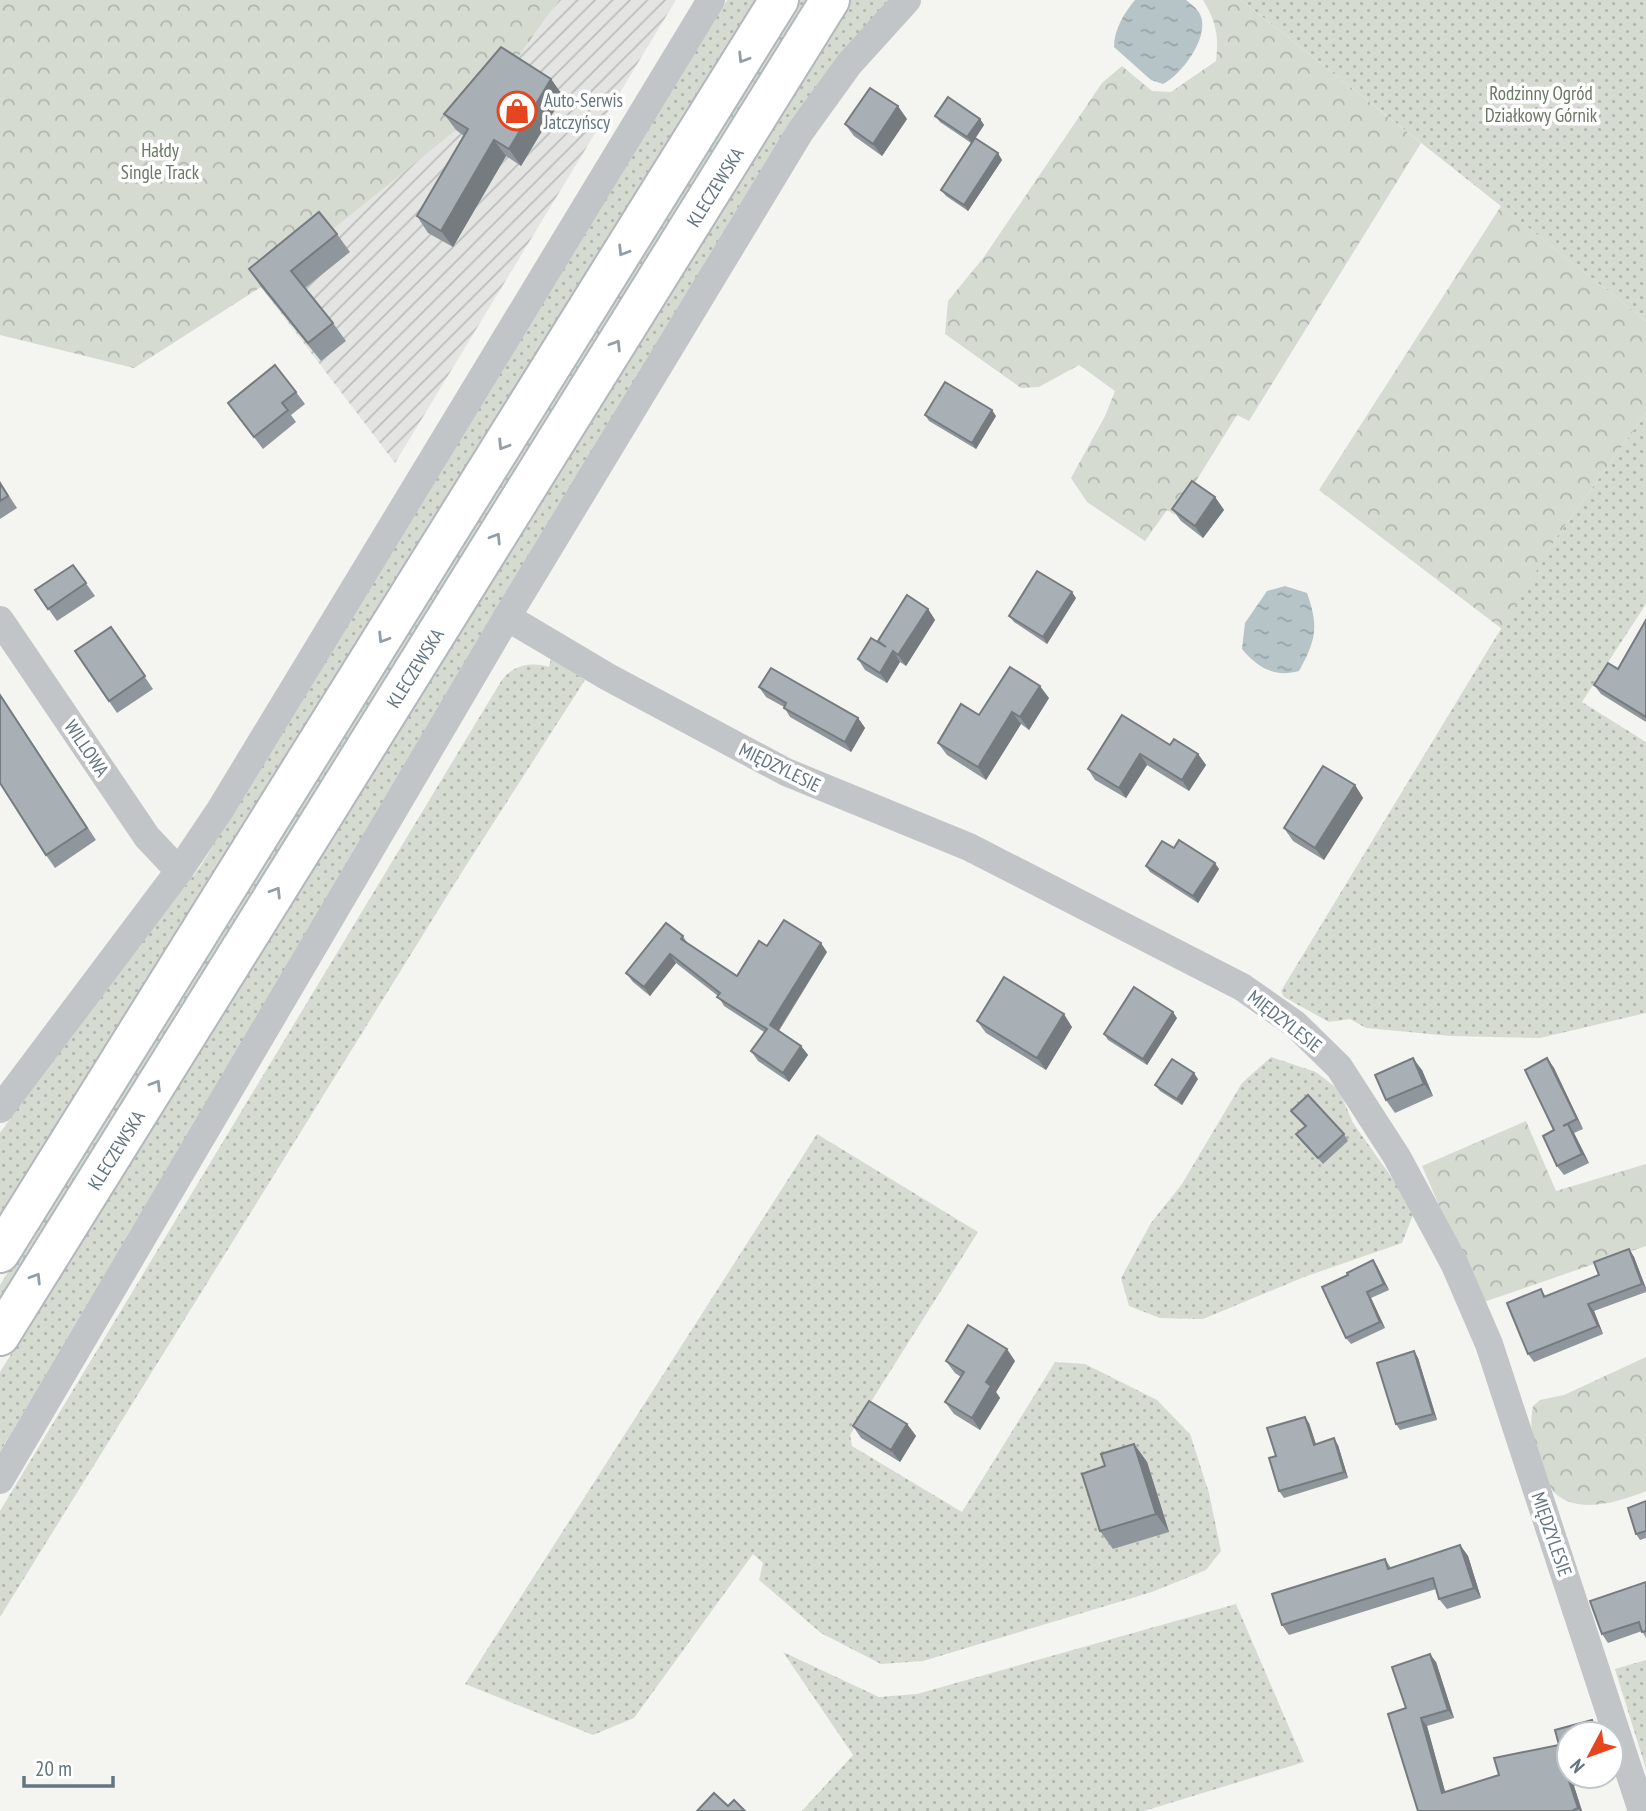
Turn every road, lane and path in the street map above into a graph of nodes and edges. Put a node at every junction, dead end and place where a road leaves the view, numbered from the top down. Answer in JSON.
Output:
{"nodes":[{"id":1,"x":711,"y":0,"type":"edge"},
{"id":2,"x":779,"y":0,"type":"edge"},
{"id":3,"x":830,"y":0,"type":"edge"},
{"id":4,"x":907,"y":0,"type":"edge"},
{"id":5,"x":507,"y":617,"type":"junction"},
{"id":6,"x":0,"y":620,"type":"edge"},
{"id":7,"x":179,"y":872,"type":"junction"},
{"id":8,"x":4,"y":1094,"type":"edge"},
{"id":9,"x":0,"y":1253,"type":"edge"},
{"id":10,"x":0,"y":1336,"type":"edge"},
{"id":11,"x":0,"y":1480,"type":"edge"},
{"id":12,"x":1642,"y":1811,"type":"edge"}],
"edges":[{"from":1,"to":7,"type":"street"},
{"from":2,"to":9,"type":"main road","one_way":true},
{"from":10,"to":3,"type":"main road","name":"KLECZEWSKA","one_way":true},
{"from":4,"to":5,"type":"street"},
{"from":5,"to":11,"type":"street"},
{"from":5,"to":12,"type":"street","name":"MIĘDZYLESIE"},
{"from":6,"to":7,"type":"street","name":"WILLOWA"},
{"from":7,"to":8,"type":"street"}]}
